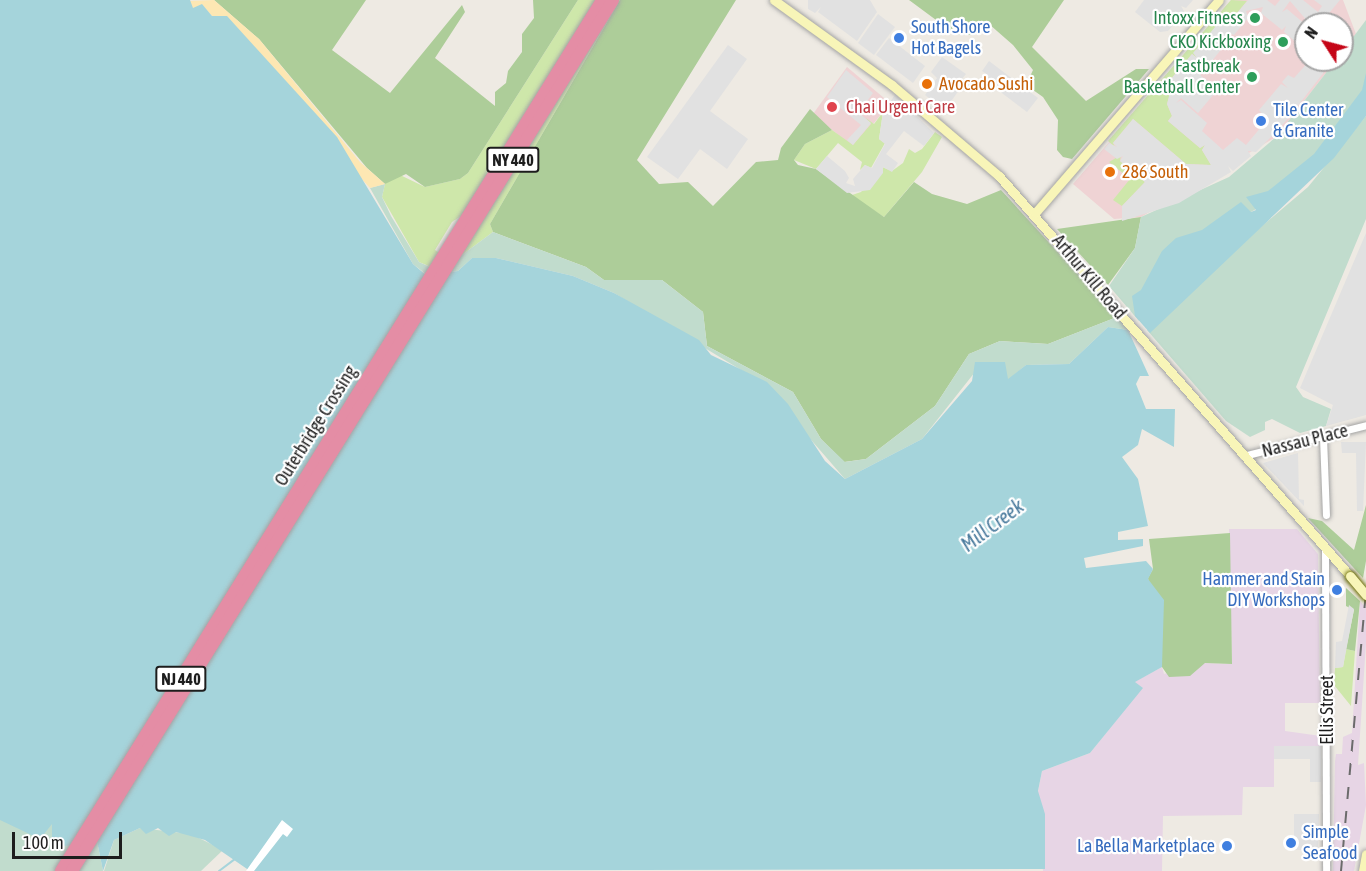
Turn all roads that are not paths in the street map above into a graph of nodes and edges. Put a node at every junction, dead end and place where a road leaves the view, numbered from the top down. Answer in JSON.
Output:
{"nodes":[{"id":1,"x":602,"y":0,"type":"edge"},
{"id":2,"x":613,"y":0,"type":"edge"},
{"id":3,"x":774,"y":0,"type":"edge"},
{"id":4,"x":1219,"y":0,"type":"edge"},
{"id":5,"x":1035,"y":213,"type":"junction"},
{"id":6,"x":1366,"y":425,"type":"edge"},
{"id":7,"x":1323,"y":437,"type":"junction"},
{"id":8,"x":1244,"y":456,"type":"junction"},
{"id":9,"x":304,"y":489,"type":"junction"},
{"id":10,"x":1326,"y":514,"type":"dead end"},
{"id":11,"x":1325,"y":549,"type":"junction"},
{"id":12,"x":1366,"y":595,"type":"edge"},
{"id":13,"x":1366,"y":854,"type":"edge"},
{"id":14,"x":61,"y":871,"type":"edge"},
{"id":15,"x":72,"y":871,"type":"edge"},
{"id":16,"x":1326,"y":871,"type":"edge"},
{"id":17,"x":1363,"y":871,"type":"edge"}],
"edges":[{"from":1,"to":9,"type":"highway","name":"Outerbridge Crossing","number":"NY 440"},
{"from":2,"to":9,"type":"highway","name":"Outerbridge Crossing","number":"NY 440"},
{"from":3,"to":5,"type":"street","name":"Arthur Kill Road"},
{"from":4,"to":5,"type":"street"},
{"from":5,"to":8,"type":"street","name":"Arthur Kill Road"},
{"from":6,"to":7,"type":"street","name":"Nassau Place"},
{"from":7,"to":8,"type":"street","name":"Nassau Place"},
{"from":7,"to":10,"type":"street"},
{"from":8,"to":11,"type":"street","name":"Arthur Kill Road"},
{"from":9,"to":14,"type":"highway","name":"Outerbridge Crossing","number":"NJ 440"},
{"from":9,"to":15,"type":"highway","name":"Outerbridge Crossing","number":"NJ 440"},
{"from":11,"to":12,"type":"street","name":"Arthur Kill Road","bridge":true},
{"from":11,"to":16,"type":"street","name":"Ellis Street"},
{"from":13,"to":17,"type":"street"}]}
